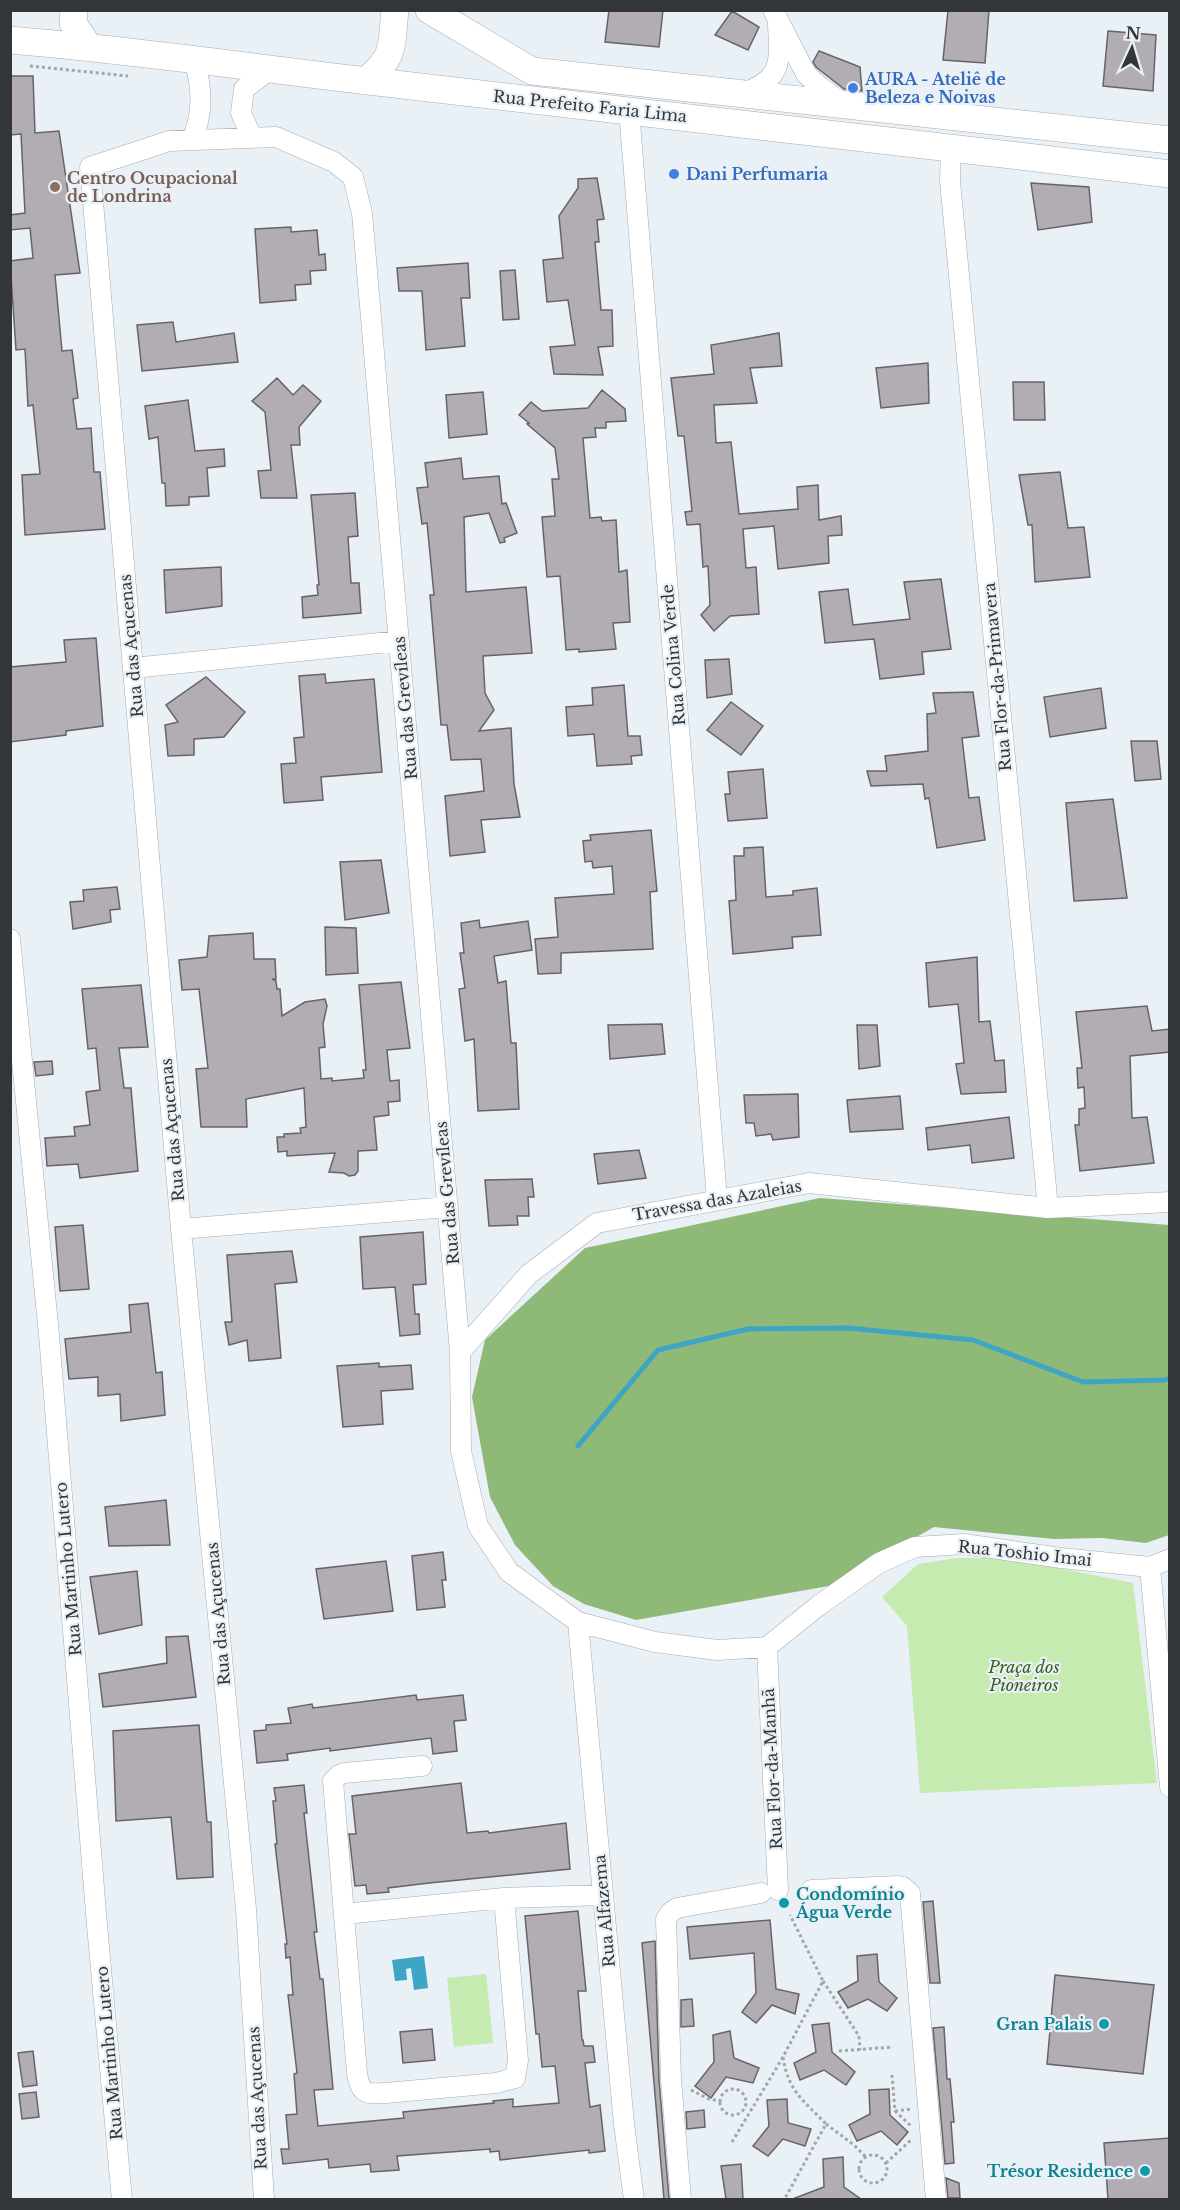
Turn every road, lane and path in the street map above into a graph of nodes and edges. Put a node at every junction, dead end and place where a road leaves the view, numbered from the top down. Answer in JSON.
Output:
{"nodes":[{"id":1,"x":74,"y":10,"type":"edge"},
{"id":2,"x":395,"y":10,"type":"edge"},
{"id":3,"x":429,"y":10,"type":"edge"},
{"id":4,"x":776,"y":15,"type":"edge"},
{"id":5,"x":10,"y":40,"type":"edge"},
{"id":6,"x":88,"y":46,"type":"junction"},
{"id":7,"x":194,"y":58,"type":"junction"},
{"id":8,"x":272,"y":68,"type":"junction"},
{"id":9,"x":365,"y":81,"type":"junction"},
{"id":10,"x":744,"y":93,"type":"junction"},
{"id":11,"x":845,"y":105,"type":"junction"},
{"id":12,"x":629,"y":110,"type":"junction"},
{"id":13,"x":252,"y":138,"type":"junction"},
{"id":14,"x":192,"y":140,"type":"junction"},
{"id":15,"x":1170,"y":140,"type":"edge"},
{"id":16,"x":951,"y":147,"type":"junction"},
{"id":17,"x":1170,"y":174,"type":"edge"},
{"id":18,"x":399,"y":641,"type":"junction"},
{"id":19,"x":133,"y":668,"type":"junction"},
{"id":20,"x":10,"y":939,"type":"edge"},
{"id":21,"x":717,"y":1199,"type":"junction"},
{"id":22,"x":1170,"y":1202,"type":"edge"},
{"id":23,"x":448,"y":1207,"type":"junction"},
{"id":24,"x":1048,"y":1208,"type":"junction"},
{"id":25,"x":181,"y":1229,"type":"junction"},
{"id":26,"x":460,"y":1352,"type":"junction"},
{"id":27,"x":1170,"y":1559,"type":"edge"},
{"id":28,"x":1150,"y":1566,"type":"junction"},
{"id":29,"x":578,"y":1622,"type":"junction"},
{"id":30,"x":767,"y":1647,"type":"junction"},
{"id":31,"x":422,"y":1766,"type":"dead end"},
{"id":32,"x":1170,"y":1787,"type":"edge"},
{"id":33,"x":769,"y":1892,"type":"junction"},
{"id":34,"x":603,"y":1895,"type":"junction"},
{"id":35,"x":504,"y":1898,"type":"junction"},
{"id":36,"x":344,"y":1914,"type":"junction"},
{"id":37,"x":790,"y":1915,"type":"dead end"},
{"id":38,"x":823,"y":1981,"type":"junction"},
{"id":39,"x":893,"y":2047,"type":"dead end"},
{"id":40,"x":860,"y":2050,"type":"junction"},
{"id":41,"x":839,"y":2051,"type":"dead end"},
{"id":42,"x":783,"y":2057,"type":"junction"},
{"id":43,"x":892,"y":2074,"type":"dead end"},
{"id":44,"x":671,"y":2079,"type":"junction"},
{"id":45,"x":720,"y":2101,"type":"junction"},
{"id":46,"x":826,"y":2124,"type":"junction"},
{"id":47,"x":732,"y":2142,"type":"dead end"},
{"id":48,"x":866,"y":2157,"type":"junction"},
{"id":49,"x":886,"y":2163,"type":"junction"},
{"id":50,"x":122,"y":2199,"type":"edge"},
{"id":51,"x":264,"y":2199,"type":"edge"},
{"id":52,"x":634,"y":2199,"type":"edge"},
{"id":53,"x":681,"y":2199,"type":"edge"},
{"id":54,"x":784,"y":2199,"type":"edge"},
{"id":55,"x":936,"y":2199,"type":"edge"}],
"edges":[{"from":1,"to":6,"type":"main road"},
{"from":2,"to":9,"type":"main road"},
{"from":3,"to":10,"type":"main road","name":"Rua Prefeito Faria Lima"},
{"from":4,"to":10,"type":"street"},
{"from":4,"to":11,"type":"street"},
{"from":5,"to":6,"type":"main road","name":"Rua Prefeito Faria Lima"},
{"from":6,"to":7,"type":"main road","name":"Rua Prefeito Faria Lima"},
{"from":7,"to":8,"type":"main road","name":"Rua Prefeito Faria Lima"},
{"from":7,"to":14,"type":"street"},
{"from":8,"to":9,"type":"main road","name":"Rua Prefeito Faria Lima"},
{"from":8,"to":13,"type":"street"},
{"from":9,"to":12,"type":"main road","name":"Rua Prefeito Faria Lima"},
{"from":10,"to":11,"type":"main road","name":"Rua Prefeito Faria Lima"},
{"from":11,"to":15,"type":"main road","name":"Rua Prefeito Faria Lima"},
{"from":12,"to":16,"type":"main road","name":"Rua Prefeito Faria Lima"},
{"from":12,"to":21,"type":"street","name":"Rua Colina Verde"},
{"from":13,"to":14,"type":"street","name":"Rua das Grevíleas"},
{"from":13,"to":18,"type":"street","name":"Rua das Grevíleas"},
{"from":14,"to":19,"type":"street","name":"Rua das Açucenas"},
{"from":16,"to":17,"type":"main road","name":"Rua Prefeito Faria Lima"},
{"from":16,"to":24,"type":"street","name":"Rua Flor-da-Primavera"},
{"from":18,"to":19,"type":"street"},
{"from":18,"to":23,"type":"street","name":"Rua das Grevíleas"},
{"from":19,"to":25,"type":"street","name":"Rua das Açucenas"},
{"from":20,"to":50,"type":"street","name":"Rua Martinho Lutero"},
{"from":21,"to":24,"type":"street","name":"Travessa das Azaleias"},
{"from":21,"to":26,"type":"street","name":"Travessa das Azaleias"},
{"from":22,"to":24,"type":"street","name":"Travessa das Azaleias"},
{"from":23,"to":25,"type":"street"},
{"from":23,"to":26,"type":"street","name":"Rua das Grevíleas"},
{"from":25,"to":51,"type":"street","name":"Rua das Açucenas"},
{"from":26,"to":29,"type":"street","name":"Rua das Grevíleas"},
{"from":27,"to":28,"type":"street","name":"Rua Toshio Imai"},
{"from":28,"to":30,"type":"street","name":"Rua Toshio Imai"},
{"from":28,"to":32,"type":"street"},
{"from":29,"to":30,"type":"street"},
{"from":29,"to":34,"type":"street","name":"Rua Alfazema"},
{"from":30,"to":33,"type":"street","name":"Rua Flor-da-Manhã"},
{"from":31,"to":36,"type":"street"},
{"from":33,"to":44,"type":"street"},
{"from":33,"to":55,"type":"street"},
{"from":34,"to":35,"type":"street"},
{"from":34,"to":52,"type":"street","name":"Rua Alfazema"},
{"from":35,"to":36,"type":"street"},
{"from":35,"to":36,"type":"street"},
{"from":37,"to":38,"type":"path"},
{"from":38,"to":40,"type":"path"},
{"from":38,"to":42,"type":"path"},
{"from":39,"to":40,"type":"path"},
{"from":40,"to":41,"type":"path"},
{"from":42,"to":46,"type":"path"},
{"from":42,"to":47,"type":"path"},
{"from":43,"to":49,"type":"path"},
{"from":44,"to":45,"type":"path"},
{"from":44,"to":53,"type":"street"},
{"from":45,"to":45,"type":"path"},
{"from":46,"to":48,"type":"path"},
{"from":46,"to":54,"type":"path"},
{"from":48,"to":49,"type":"path"},
{"from":48,"to":49,"type":"path"}]}
